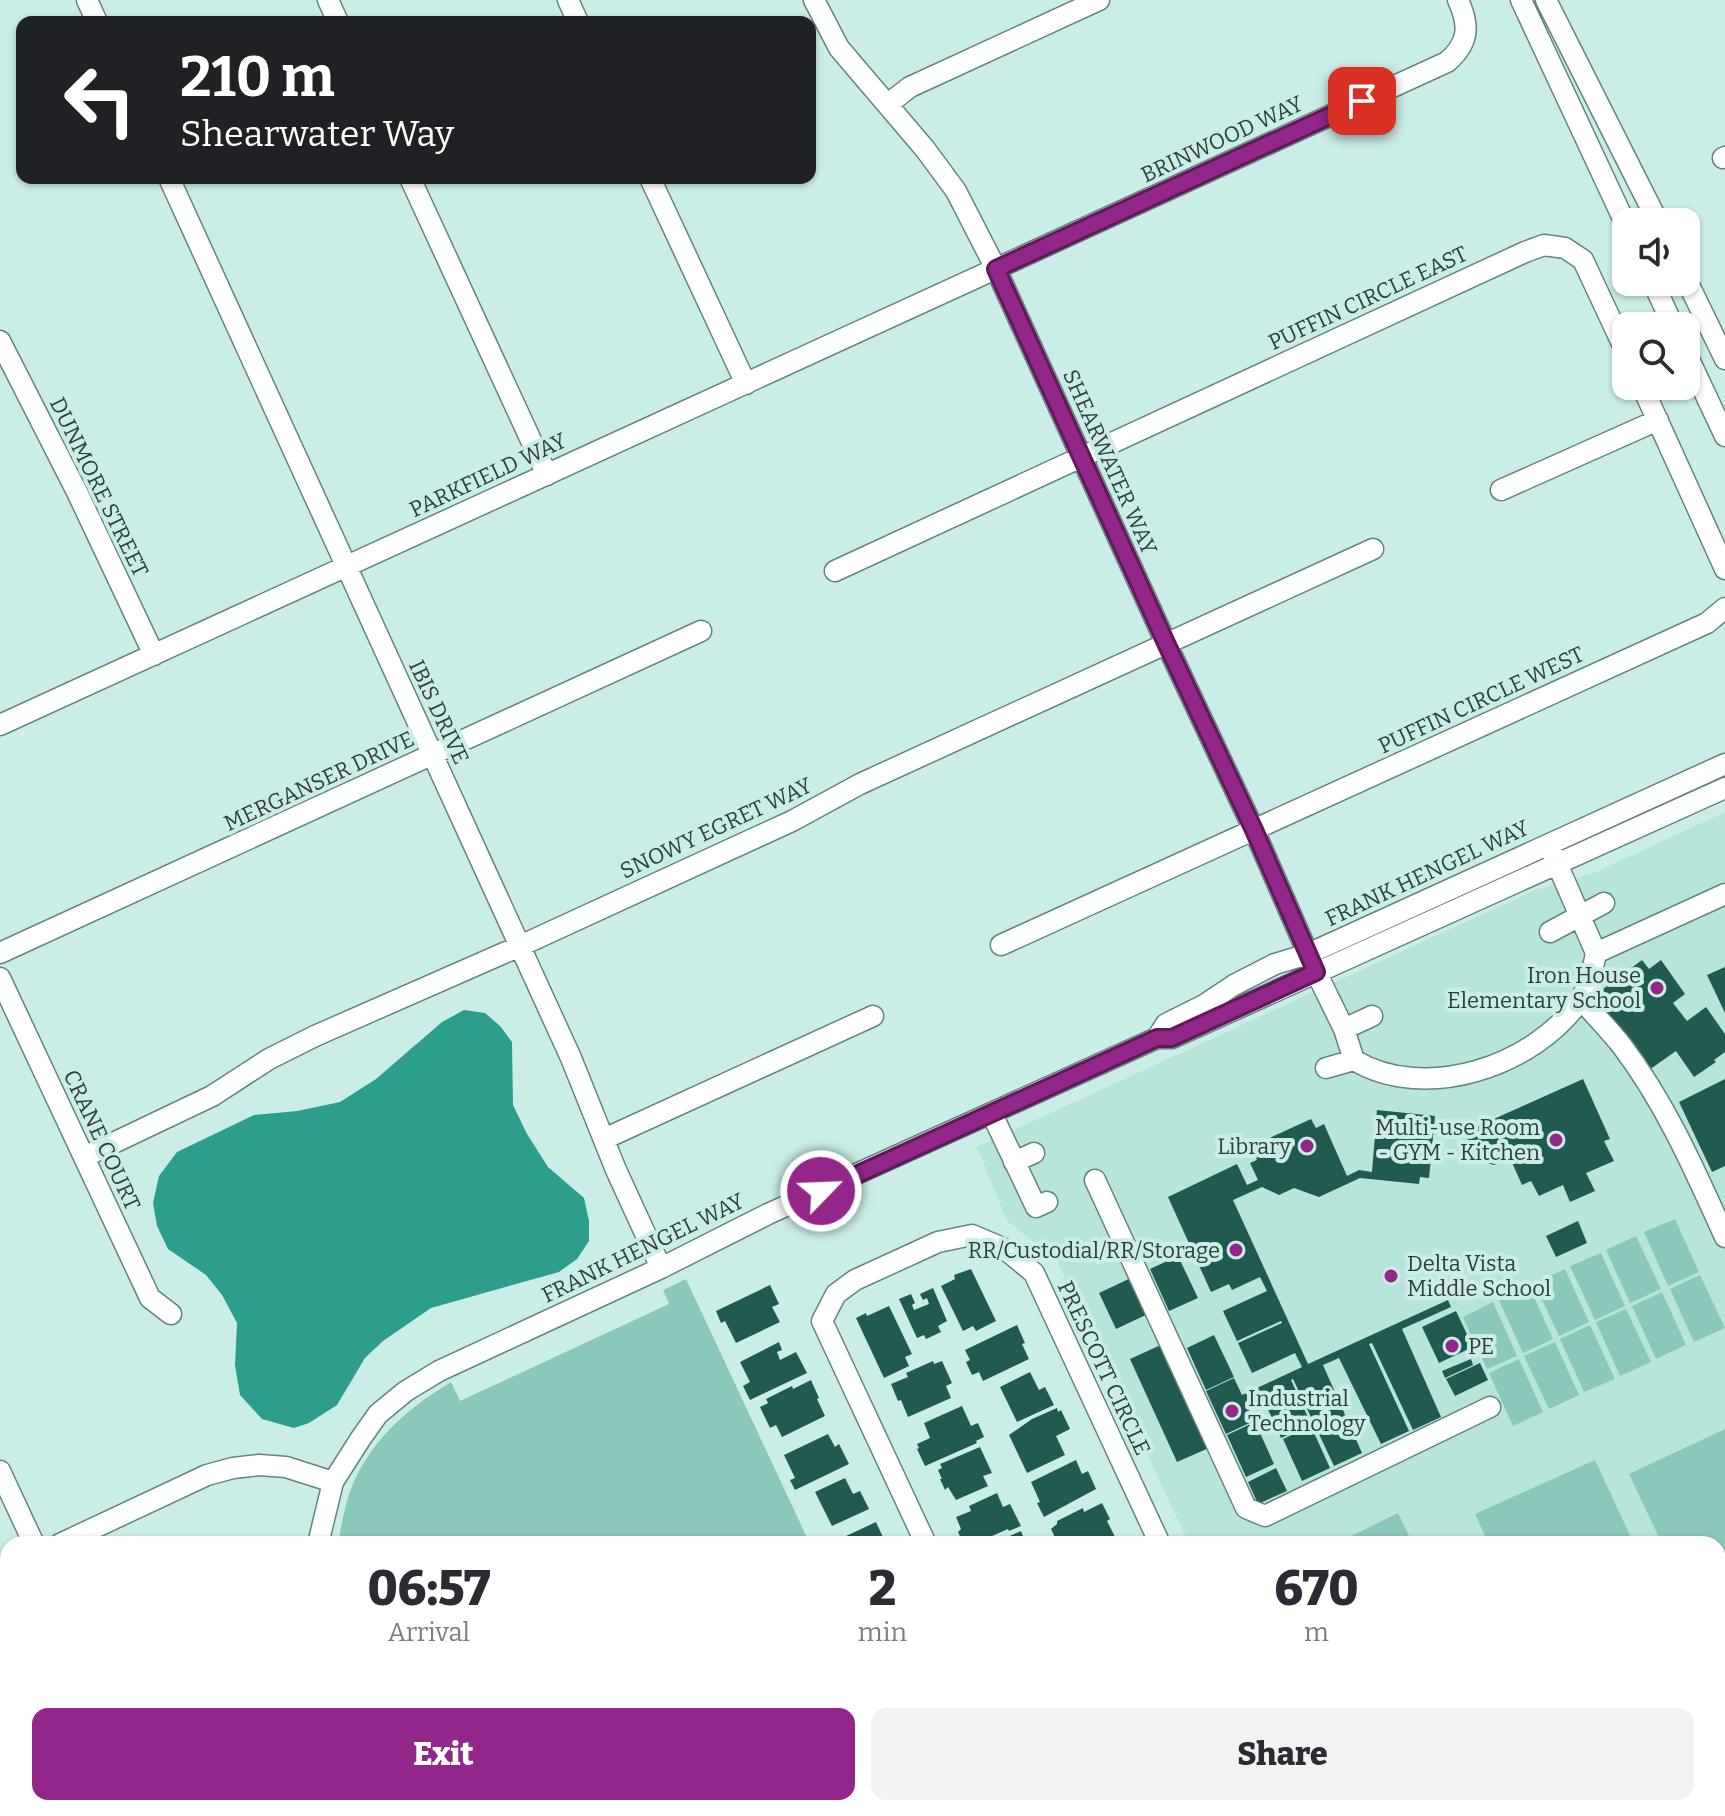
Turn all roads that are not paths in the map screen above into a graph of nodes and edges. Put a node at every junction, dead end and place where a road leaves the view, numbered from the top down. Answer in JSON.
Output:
{"nodes":[{"id":1,"x":814,"y":0,"type":"edge"},
{"id":2,"x":1099,"y":0,"type":"edge"},
{"id":3,"x":1458,"y":0,"type":"edge"},
{"id":4,"x":1521,"y":0,"type":"edge"},
{"id":5,"x":1546,"y":0,"type":"edge"},
{"id":6,"x":888,"y":104,"type":"junction"},
{"id":7,"x":172,"y":184,"type":"edge"},
{"id":8,"x":413,"y":184,"type":"edge"},
{"id":9,"x":653,"y":184,"type":"edge"},
{"id":10,"x":1618,"y":208,"type":"edge"},
{"id":11,"x":1651,"y":208,"type":"edge"},
{"id":12,"x":996,"y":269,"type":"junction"},
{"id":13,"x":1694,"y":296,"type":"edge"},
{"id":14,"x":1612,"y":322,"type":"edge"},
{"id":15,"x":0,"y":341,"type":"edge"},
{"id":16,"x":1725,"y":359,"type":"edge"},
{"id":17,"x":1700,"y":383,"type":"edge"},
{"id":18,"x":746,"y":384,"type":"junction"},
{"id":19,"x":1649,"y":400,"type":"edge"},
{"id":20,"x":1658,"y":420,"type":"junction"},
{"id":21,"x":1725,"y":436,"type":"edge"},
{"id":22,"x":1082,"y":457,"type":"junction"},
{"id":23,"x":547,"y":475,"type":"junction"},
{"id":24,"x":1501,"y":490,"type":"dead end"},
{"id":25,"x":1373,"y":549,"type":"dead end"},
{"id":26,"x":347,"y":566,"type":"junction"},
{"id":27,"x":1725,"y":569,"type":"edge"},
{"id":28,"x":835,"y":571,"type":"dead end"},
{"id":29,"x":1725,"y":608,"type":"edge"},
{"id":30,"x":701,"y":631,"type":"dead end"},
{"id":31,"x":1166,"y":643,"type":"junction"},
{"id":32,"x":154,"y":655,"type":"junction"},
{"id":33,"x":0,"y":725,"type":"edge"},
{"id":34,"x":433,"y":755,"type":"junction"},
{"id":35,"x":1725,"y":764,"type":"edge"},
{"id":36,"x":1725,"y":788,"type":"edge"},
{"id":37,"x":1254,"y":830,"type":"junction"},
{"id":38,"x":1552,"y":854,"type":"junction"},
{"id":39,"x":1725,"y":894,"type":"edge"},
{"id":40,"x":1604,"y":903,"type":"dead end"},
{"id":41,"x":1579,"y":916,"type":"junction"},
{"id":42,"x":1550,"y":932,"type":"dead end"},
{"id":43,"x":1001,"y":945,"type":"dead end"},
{"id":44,"x":520,"y":946,"type":"junction"},
{"id":45,"x":0,"y":953,"type":"edge"},
{"id":46,"x":1596,"y":953,"type":"junction"},
{"id":47,"x":1312,"y":963,"type":"junction"},
{"id":48,"x":0,"y":978,"type":"edge"},
{"id":49,"x":1581,"y":999,"type":"junction"},
{"id":50,"x":873,"y":1016,"type":"dead end"},
{"id":51,"x":1372,"y":1016,"type":"dead end"},
{"id":52,"x":1344,"y":1029,"type":"junction"},
{"id":53,"x":1354,"y":1060,"type":"junction"},
{"id":54,"x":1326,"y":1068,"type":"dead end"},
{"id":55,"x":992,"y":1114,"type":"junction"},
{"id":56,"x":604,"y":1139,"type":"junction"},
{"id":57,"x":1034,"y":1153,"type":"dead end"},
{"id":58,"x":84,"y":1157,"type":"junction"},
{"id":59,"x":1014,"y":1162,"type":"junction"},
{"id":60,"x":1095,"y":1180,"type":"dead end"},
{"id":61,"x":1047,"y":1202,"type":"dead end"},
{"id":62,"x":1725,"y":1237,"type":"edge"},
{"id":63,"x":661,"y":1268,"type":"junction"},
{"id":64,"x":171,"y":1314,"type":"dead end"},
{"id":65,"x":1490,"y":1407,"type":"dead end"},
{"id":66,"x":0,"y":1471,"type":"edge"},
{"id":67,"x":333,"y":1482,"type":"junction"},
{"id":68,"x":30,"y":1536,"type":"edge"},
{"id":69,"x":77,"y":1536,"type":"edge"},
{"id":70,"x":320,"y":1536,"type":"edge"},
{"id":71,"x":922,"y":1536,"type":"edge"},
{"id":72,"x":1156,"y":1536,"type":"edge"}],
"edges":[{"from":1,"to":6,"type":"street","name":"SHEARWATER WAY"},
{"from":2,"to":6,"type":"street"},
{"from":3,"to":12,"type":"street","name":"BRINWOOD WAY"},
{"from":4,"to":10,"type":"street"},
{"from":5,"to":11,"type":"street"},
{"from":6,"to":12,"type":"street","name":"SHEARWATER WAY"},
{"from":7,"to":26,"type":"street","name":"IBIS DRIVE"},
{"from":8,"to":23,"type":"street"},
{"from":9,"to":18,"type":"street"},
{"from":12,"to":18,"type":"street","name":"PARKFIELD WAY"},
{"from":12,"to":22,"type":"street","name":"SHEARWATER WAY"},
{"from":13,"to":16,"type":"street"},
{"from":14,"to":22,"type":"street","name":"PUFFIN CIRCLE EAST"},
{"from":15,"to":32,"type":"street","name":"DUNMORE STREET"},
{"from":17,"to":21,"type":"street"},
{"from":18,"to":23,"type":"street","name":"PARKFIELD WAY"},
{"from":19,"to":20,"type":"street"},
{"from":20,"to":24,"type":"street"},
{"from":20,"to":27,"type":"street"},
{"from":22,"to":28,"type":"street","name":"PUFFIN CIRCLE EAST"},
{"from":22,"to":31,"type":"street","name":"SHEARWATER WAY"},
{"from":23,"to":26,"type":"street","name":"PARKFIELD WAY"},
{"from":25,"to":31,"type":"street","name":"SNOWY EGRET WAY"},
{"from":26,"to":32,"type":"street","name":"PARKFIELD WAY"},
{"from":26,"to":34,"type":"street","name":"IBIS DRIVE"},
{"from":29,"to":37,"type":"street","name":"PUFFIN CIRCLE WEST"},
{"from":30,"to":34,"type":"street","name":"MERGANSER DRIVE"},
{"from":31,"to":37,"type":"street","name":"SHEARWATER WAY"},
{"from":31,"to":44,"type":"street","name":"SNOWY EGRET WAY"},
{"from":32,"to":33,"type":"street","name":"PARKFIELD WAY"},
{"from":34,"to":44,"type":"street","name":"IBIS DRIVE"},
{"from":34,"to":45,"type":"street","name":"MERGANSER DRIVE"},
{"from":35,"to":38,"type":"street","name":"FRANK HENGEL WAY"},
{"from":36,"to":38,"type":"street","name":"FRANK HENGEL WAY"},
{"from":37,"to":43,"type":"street","name":"PUFFIN CIRCLE WEST"},
{"from":37,"to":47,"type":"street","name":"SHEARWATER WAY"},
{"from":38,"to":41,"type":"street"},
{"from":38,"to":47,"type":"street","name":"FRANK HENGEL WAY"},
{"from":39,"to":46,"type":"street"},
{"from":40,"to":41,"type":"street"},
{"from":41,"to":42,"type":"street"},
{"from":41,"to":46,"type":"street"},
{"from":44,"to":56,"type":"street","name":"IBIS DRIVE"},
{"from":44,"to":58,"type":"street","name":"SNOWY EGRET WAY"},
{"from":46,"to":49,"type":"street"},
{"from":47,"to":52,"type":"street","name":"SHEARWATER WAY"},
{"from":47,"to":55,"type":"street","name":"FRANK HENGEL WAY"},
{"from":48,"to":58,"type":"street","name":"CRANE COURT"},
{"from":49,"to":53,"type":"street"},
{"from":49,"to":62,"type":"street"},
{"from":50,"to":56,"type":"street"},
{"from":51,"to":52,"type":"street"},
{"from":52,"to":53,"type":"street","name":"SHEARWATER WAY"},
{"from":53,"to":54,"type":"street"},
{"from":55,"to":59,"type":"street"},
{"from":55,"to":63,"type":"street","name":"FRANK HENGEL WAY"},
{"from":56,"to":63,"type":"street","name":"IBIS DRIVE"},
{"from":57,"to":59,"type":"street"},
{"from":58,"to":64,"type":"street","name":"CRANE COURT"},
{"from":59,"to":61,"type":"street"},
{"from":60,"to":65,"type":"street"},
{"from":63,"to":67,"type":"street","name":"FRANK HENGEL WAY"},
{"from":66,"to":68,"type":"street"},
{"from":67,"to":69,"type":"street"},
{"from":67,"to":70,"type":"street","name":"FRANK HENGEL WAY"},
{"from":71,"to":72,"type":"street","name":"PRESCOTT CIRCLE"}]}
